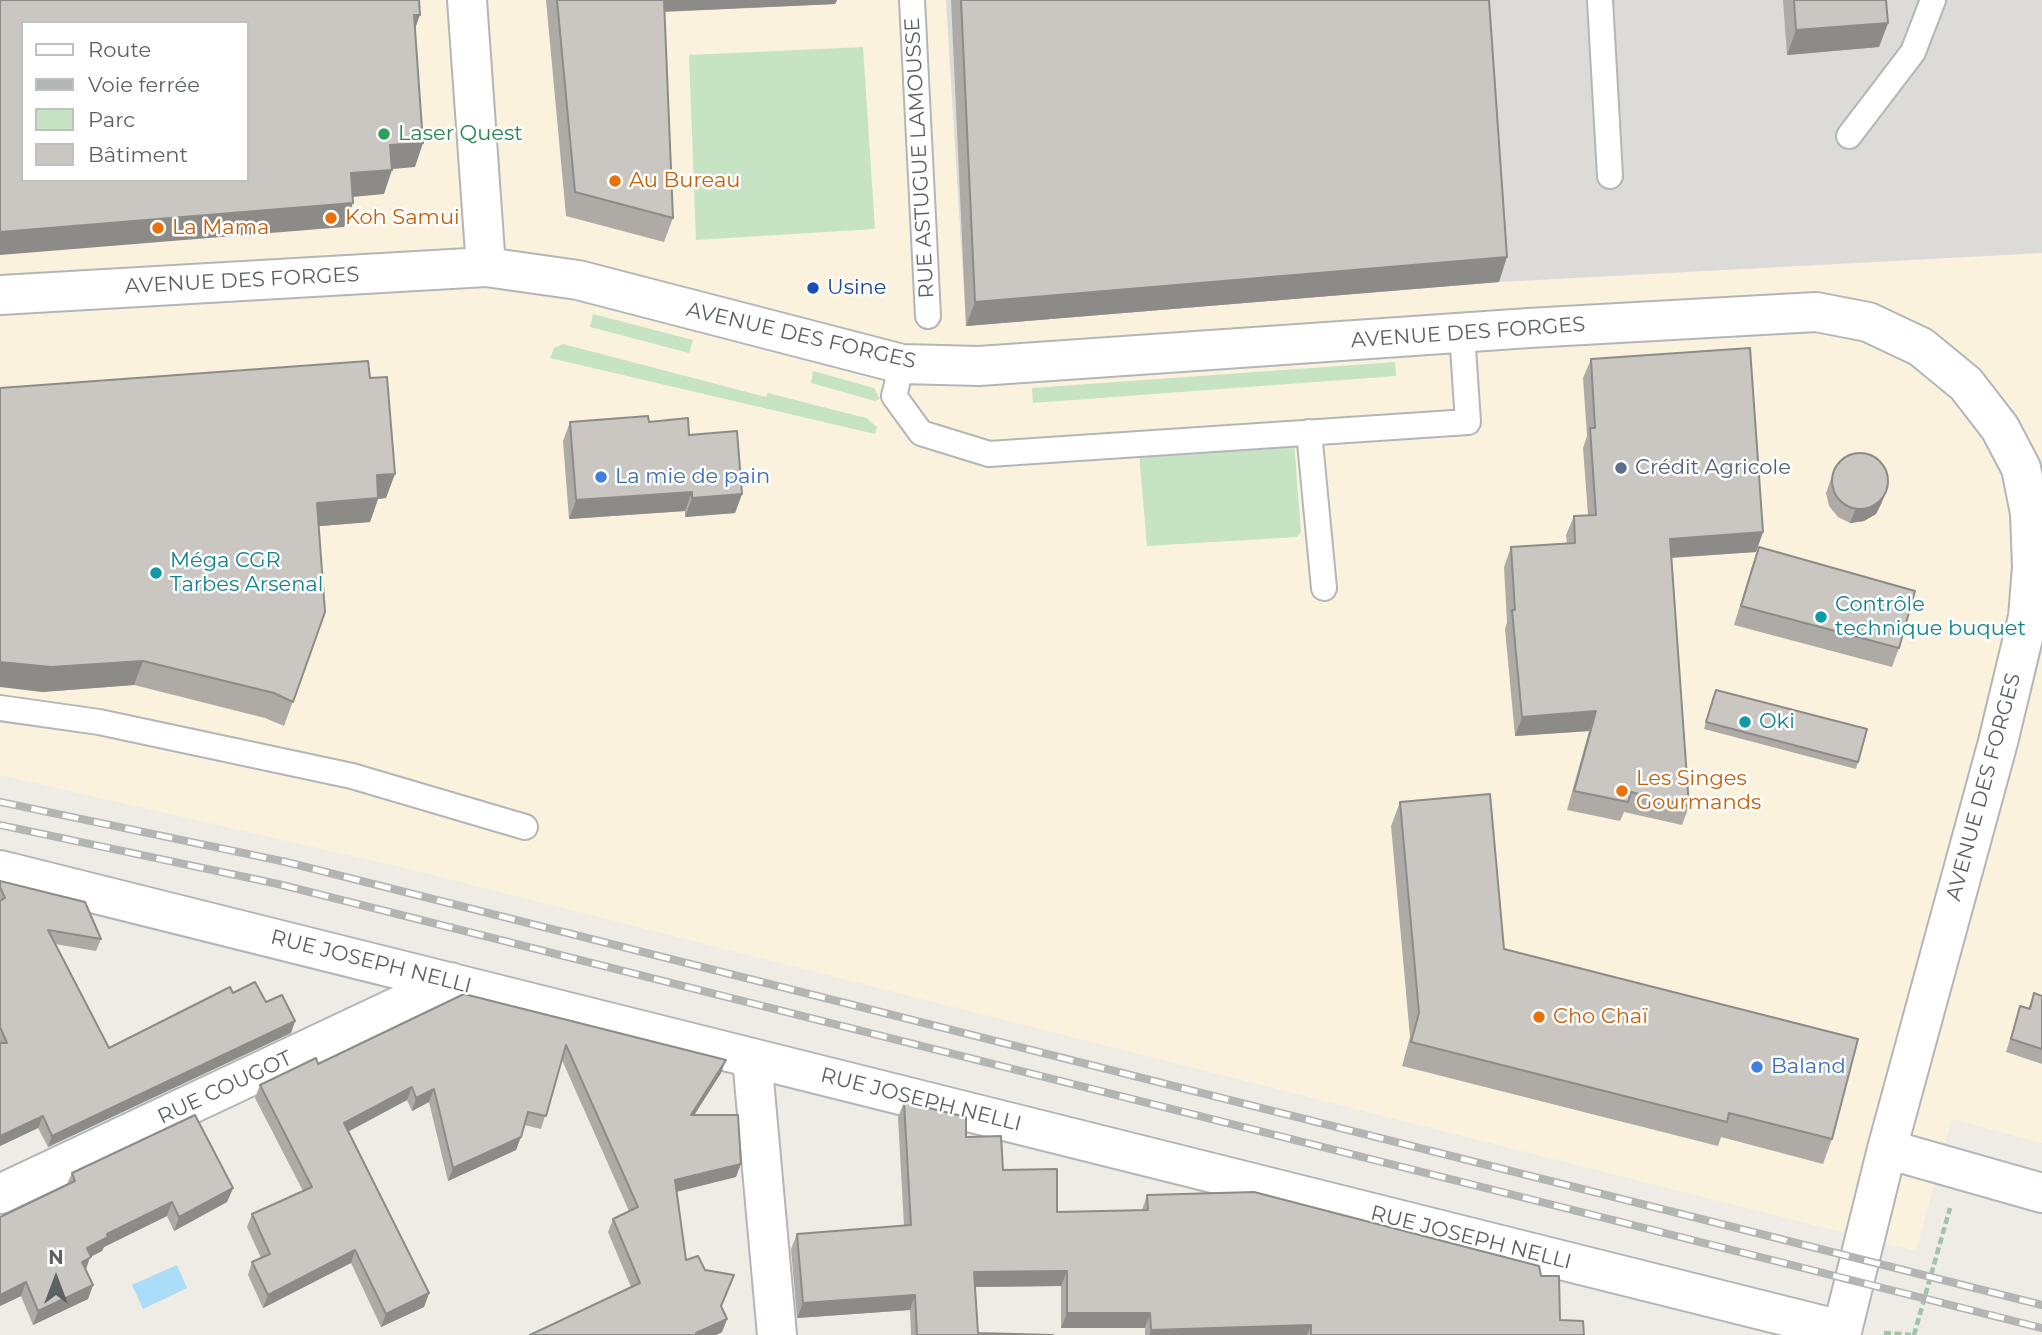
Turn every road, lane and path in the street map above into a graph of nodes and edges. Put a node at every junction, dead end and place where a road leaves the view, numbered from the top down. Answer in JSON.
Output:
{"nodes":[{"id":1,"x":467,"y":0,"type":"edge"},
{"id":2,"x":912,"y":0,"type":"edge"},
{"id":3,"x":1600,"y":0,"type":"edge"},
{"id":4,"x":1933,"y":0,"type":"edge"},
{"id":5,"x":1849,"y":136,"type":"dead end"},
{"id":6,"x":1611,"y":176,"type":"dead end"},
{"id":7,"x":485,"y":267,"type":"junction"},
{"id":8,"x":0,"y":295,"type":"edge"},
{"id":9,"x":928,"y":316,"type":"dead end"},
{"id":10,"x":1462,"y":333,"type":"junction"},
{"id":11,"x":902,"y":364,"type":"junction"},
{"id":12,"x":1309,"y":432,"type":"junction"},
{"id":13,"x":1324,"y":588,"type":"dead end"},
{"id":14,"x":0,"y":708,"type":"edge"},
{"id":15,"x":526,"y":827,"type":"dead end"},
{"id":16,"x":0,"y":870,"type":"edge"},
{"id":17,"x":450,"y":982,"type":"junction"},
{"id":18,"x":752,"y":1058,"type":"junction"},
{"id":19,"x":1887,"y":1149,"type":"junction"},
{"id":20,"x":1960,"y":1170,"type":"junction"},
{"id":21,"x":2042,"y":1193,"type":"edge"},
{"id":22,"x":0,"y":1194,"type":"edge"},
{"id":23,"x":771,"y":1332,"type":"edge"},
{"id":24,"x":1841,"y":1333,"type":"edge"},
{"id":25,"x":1914,"y":1335,"type":"edge"}],
"edges":[{"from":1,"to":7,"type":"street"},
{"from":2,"to":9,"type":"lane","name":"RUE ASTUGUE LAMOUSSE"},
{"from":3,"to":6,"type":"lane"},
{"from":4,"to":5,"type":"lane"},
{"from":7,"to":8,"type":"street","name":"AVENUE DES FORGES"},
{"from":7,"to":11,"type":"street","name":"AVENUE DES FORGES"},
{"from":10,"to":11,"type":"street","name":"AVENUE DES FORGES"},
{"from":10,"to":12,"type":"lane"},
{"from":10,"to":19,"type":"street","name":"AVENUE DES FORGES"},
{"from":11,"to":12,"type":"lane"},
{"from":12,"to":13,"type":"lane"},
{"from":14,"to":15,"type":"lane"},
{"from":16,"to":17,"type":"street","name":"RUE JOSEPH NELLI"},
{"from":17,"to":18,"type":"street","name":"RUE JOSEPH NELLI"},
{"from":17,"to":22,"type":"street","name":"RUE COUGOT"},
{"from":18,"to":23,"type":"street"},
{"from":18,"to":24,"type":"street","name":"RUE JOSEPH NELLI"},
{"from":19,"to":20,"type":"street"},
{"from":19,"to":24,"type":"street","name":"AVENUE DES FORGES"},
{"from":20,"to":21,"type":"street"},
{"from":20,"to":25,"type":"path"}]}
